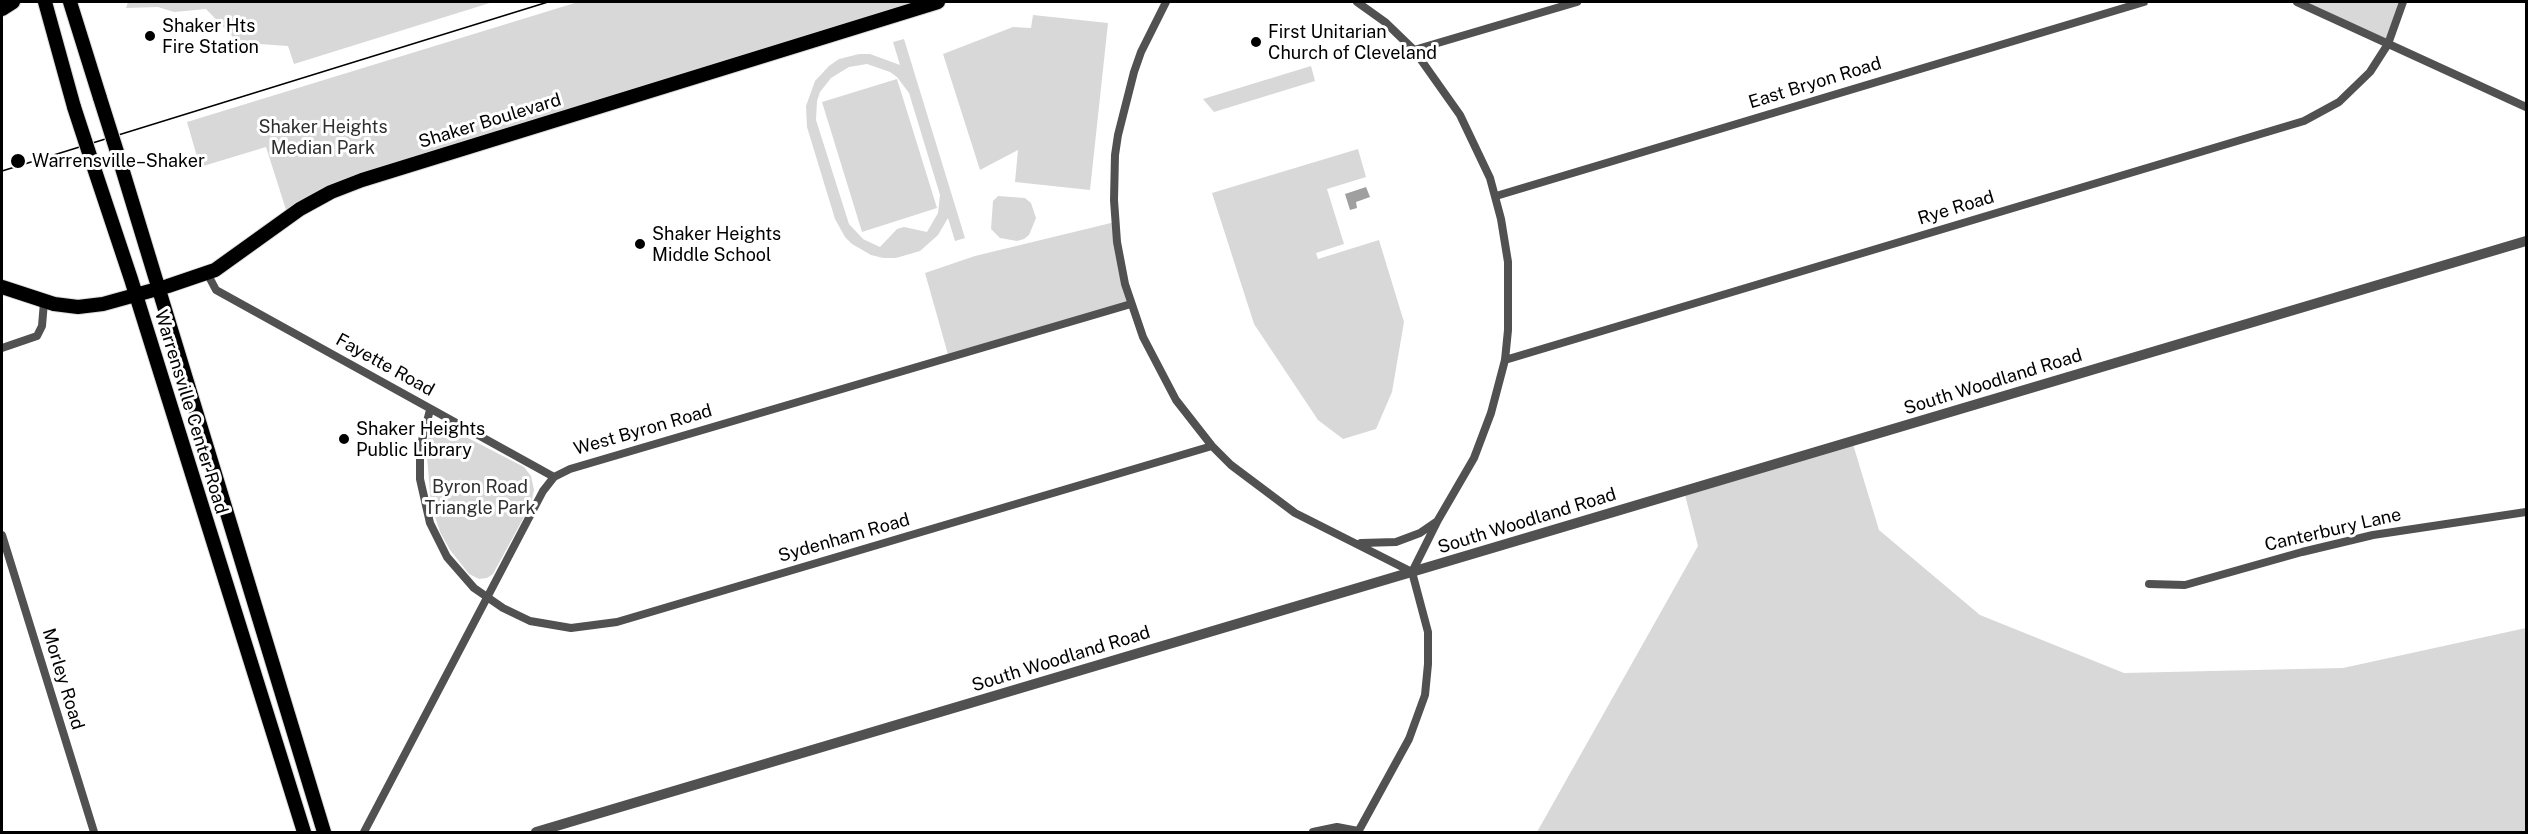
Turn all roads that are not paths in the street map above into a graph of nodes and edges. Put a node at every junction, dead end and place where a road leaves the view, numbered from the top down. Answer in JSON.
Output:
{"nodes":[{"id":1,"x":13,"y":2,"type":"edge"},
{"id":2,"x":45,"y":2,"type":"edge"},
{"id":3,"x":70,"y":2,"type":"edge"},
{"id":4,"x":938,"y":2,"type":"edge"},
{"id":5,"x":1166,"y":2,"type":"edge"},
{"id":6,"x":1357,"y":2,"type":"edge"},
{"id":7,"x":1577,"y":2,"type":"edge"},
{"id":8,"x":2145,"y":2,"type":"edge"},
{"id":9,"x":2297,"y":2,"type":"edge"},
{"id":10,"x":2403,"y":2,"type":"edge"},
{"id":11,"x":2,"y":9,"type":"edge"},
{"id":12,"x":2388,"y":44,"type":"junction"},
{"id":13,"x":1414,"y":50,"type":"junction"},
{"id":14,"x":2526,"y":107,"type":"edge"},
{"id":15,"x":1496,"y":196,"type":"junction"},
{"id":16,"x":2526,"y":241,"type":"edge"},
{"id":17,"x":207,"y":273,"type":"junction"},
{"id":18,"x":2,"y":287,"type":"edge"},
{"id":19,"x":158,"y":289,"type":"junction"},
{"id":20,"x":136,"y":295,"type":"junction"},
{"id":21,"x":44,"y":302,"type":"junction"},
{"id":22,"x":1131,"y":304,"type":"junction"},
{"id":23,"x":2,"y":348,"type":"edge"},
{"id":24,"x":1505,"y":360,"type":"junction"},
{"id":25,"x":430,"y":410,"type":"junction"},
{"id":26,"x":1212,"y":446,"type":"junction"},
{"id":27,"x":554,"y":477,"type":"junction"},
{"id":28,"x":2526,"y":512,"type":"edge"},
{"id":29,"x":1438,"y":520,"type":"junction"},
{"id":30,"x":2,"y":535,"type":"edge"},
{"id":31,"x":1358,"y":543,"type":"junction"},
{"id":32,"x":1412,"y":572,"type":"junction"},
{"id":33,"x":2149,"y":585,"type":"dead end"},
{"id":34,"x":487,"y":598,"type":"junction"},
{"id":35,"x":93,"y":832,"type":"edge"},
{"id":36,"x":304,"y":832,"type":"edge"},
{"id":37,"x":324,"y":832,"type":"edge"},
{"id":38,"x":364,"y":832,"type":"edge"},
{"id":39,"x":536,"y":832,"type":"edge"},
{"id":40,"x":1313,"y":832,"type":"edge"},
{"id":41,"x":1358,"y":832,"type":"edge"}],
"edges":[{"from":1,"to":11,"type":"main road"},
{"from":2,"to":20,"type":"main road","name":"Warrensville Center Road","bridge":true},
{"from":3,"to":19,"type":"main road","name":"Warrensville Center Road","bridge":true},
{"from":4,"to":17,"type":"main road","name":"Shaker Boulevard"},
{"from":5,"to":22,"type":"street"},
{"from":6,"to":13,"type":"street"},
{"from":7,"to":13,"type":"street"},
{"from":8,"to":15,"type":"street","name":"East Bryon Road"},
{"from":9,"to":12,"type":"street"},
{"from":10,"to":12,"type":"street","name":"Rye Road"},
{"from":12,"to":14,"type":"street"},
{"from":12,"to":24,"type":"street","name":"Rye Road"},
{"from":13,"to":15,"type":"street"},
{"from":15,"to":24,"type":"street"},
{"from":16,"to":32,"type":"street","name":"South Woodland Road"},
{"from":17,"to":19,"type":"main road","name":"Shaker Boulevard"},
{"from":17,"to":25,"type":"street","name":"Fayette Road"},
{"from":18,"to":21,"type":"main road","name":"Shaker Boulevard"},
{"from":19,"to":20,"type":"main road","name":"Shaker Boulevard"},
{"from":19,"to":37,"type":"main road","name":"Warrensville Center Road"},
{"from":20,"to":21,"type":"main road","name":"Shaker Boulevard"},
{"from":20,"to":36,"type":"main road","name":"Warrensville Center Road"},
{"from":21,"to":23,"type":"street"},
{"from":22,"to":26,"type":"street"},
{"from":22,"to":27,"type":"street","name":"West Byron Road"},
{"from":24,"to":29,"type":"street"},
{"from":25,"to":27,"type":"street","name":"Fayette Road"},
{"from":25,"to":34,"type":"street","name":"Sydenham Road"},
{"from":26,"to":31,"type":"street"},
{"from":26,"to":34,"type":"street","name":"Sydenham Road"},
{"from":27,"to":34,"type":"street"},
{"from":28,"to":33,"type":"street","name":"Canterbury Lane"},
{"from":29,"to":31,"type":"street"},
{"from":29,"to":32,"type":"street"},
{"from":30,"to":35,"type":"street","name":"Morley Road"},
{"from":31,"to":32,"type":"street"},
{"from":32,"to":39,"type":"street","name":"South Woodland Road"},
{"from":32,"to":41,"type":"street"},
{"from":34,"to":38,"type":"street"},
{"from":40,"to":41,"type":"street"}]}
